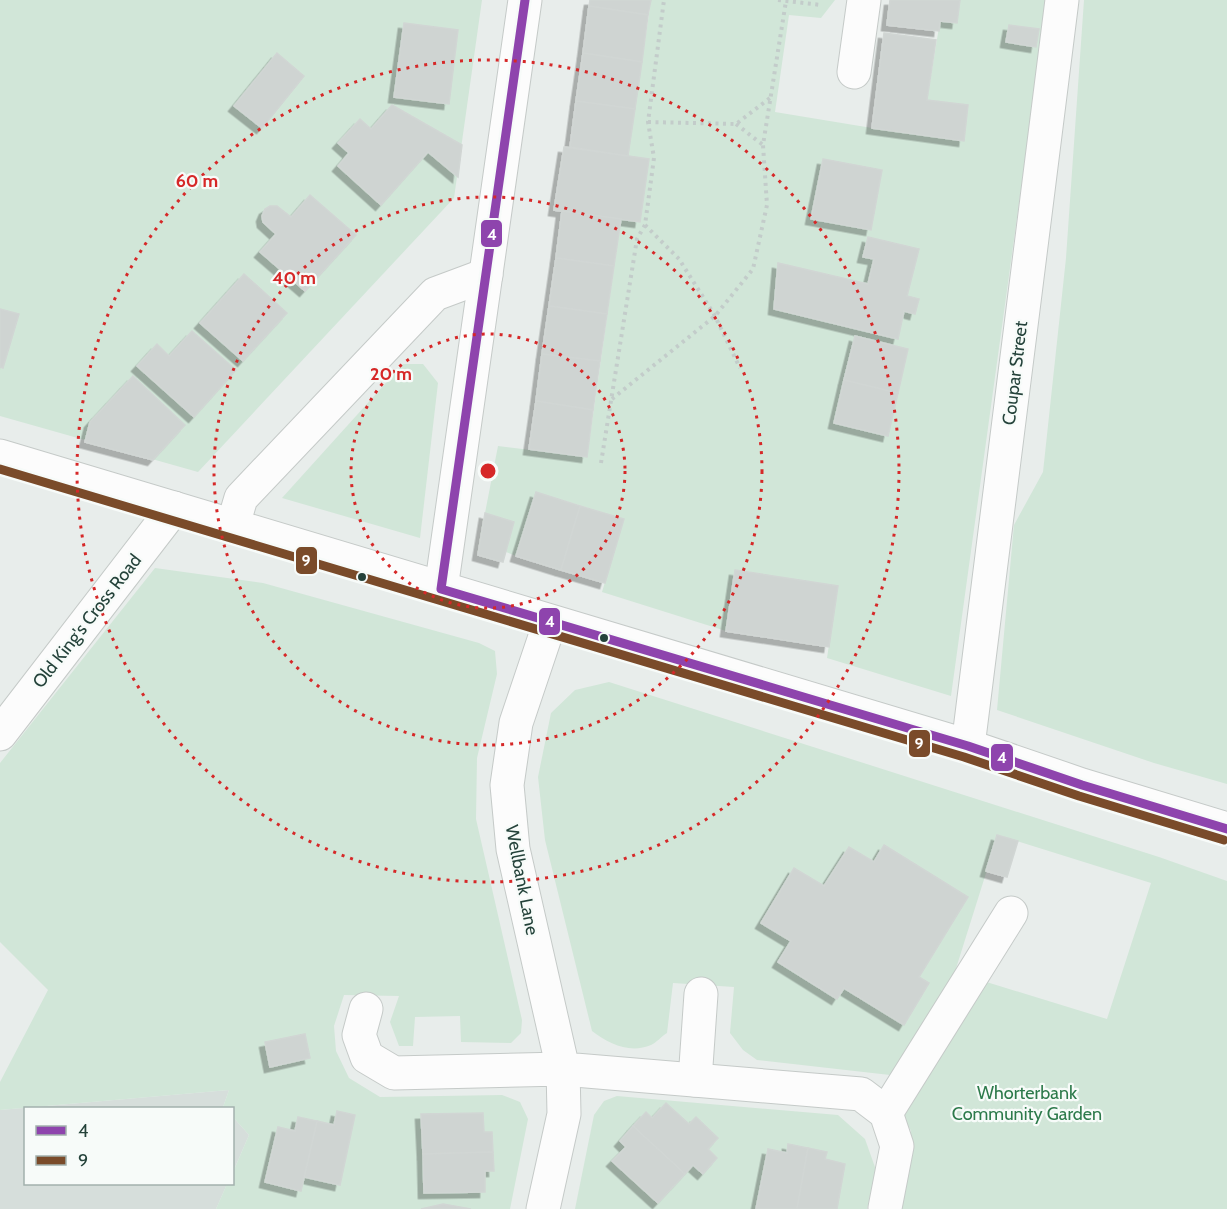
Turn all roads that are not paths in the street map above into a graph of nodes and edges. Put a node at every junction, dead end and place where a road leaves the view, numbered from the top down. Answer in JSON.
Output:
{"nodes":[{"id":1,"x":525,"y":0,"type":"edge"},
{"id":2,"x":864,"y":0,"type":"edge"},
{"id":3,"x":1062,"y":0,"type":"edge"},
{"id":4,"x":854,"y":72,"type":"dead end"},
{"id":5,"x":486,"y":275,"type":"junction"},
{"id":6,"x":0,"y":456,"type":"edge"},
{"id":7,"x":174,"y":508,"type":"junction"},
{"id":8,"x":233,"y":525,"type":"junction"},
{"id":9,"x":441,"y":589,"type":"junction"},
{"id":10,"x":550,"y":622,"type":"junction"},
{"id":11,"x":0,"y":734,"type":"edge"},
{"id":12,"x":968,"y":746,"type":"junction"},
{"id":13,"x":1227,"y":829,"type":"edge"},
{"id":14,"x":1011,"y":913,"type":"dead end"},
{"id":15,"x":701,"y":994,"type":"dead end"},
{"id":16,"x":366,"y":1009,"type":"dead end"},
{"id":17,"x":564,"y":1069,"type":"junction"},
{"id":18,"x":694,"y":1080,"type":"junction"},
{"id":19,"x":886,"y":1113,"type":"junction"},
{"id":20,"x":885,"y":1208,"type":"edge"},
{"id":21,"x":543,"y":1209,"type":"edge"}],
"edges":[{"from":1,"to":5,"type":"street"},
{"from":2,"to":4,"type":"street"},
{"from":3,"to":12,"type":"street","name":"Coupar Street"},
{"from":5,"to":8,"type":"street"},
{"from":5,"to":9,"type":"street"},
{"from":6,"to":7,"type":"street"},
{"from":7,"to":8,"type":"street"},
{"from":7,"to":11,"type":"street","name":"Old King's Cross Road"},
{"from":8,"to":9,"type":"street"},
{"from":9,"to":10,"type":"street"},
{"from":10,"to":12,"type":"street"},
{"from":10,"to":17,"type":"street","name":"Wellbank Lane"},
{"from":12,"to":13,"type":"street"},
{"from":14,"to":19,"type":"street"},
{"from":15,"to":18,"type":"street"},
{"from":16,"to":17,"type":"street"},
{"from":17,"to":18,"type":"street"},
{"from":17,"to":21,"type":"street","name":"Wellbank Lane"},
{"from":18,"to":19,"type":"street"},
{"from":19,"to":20,"type":"street"}]}
